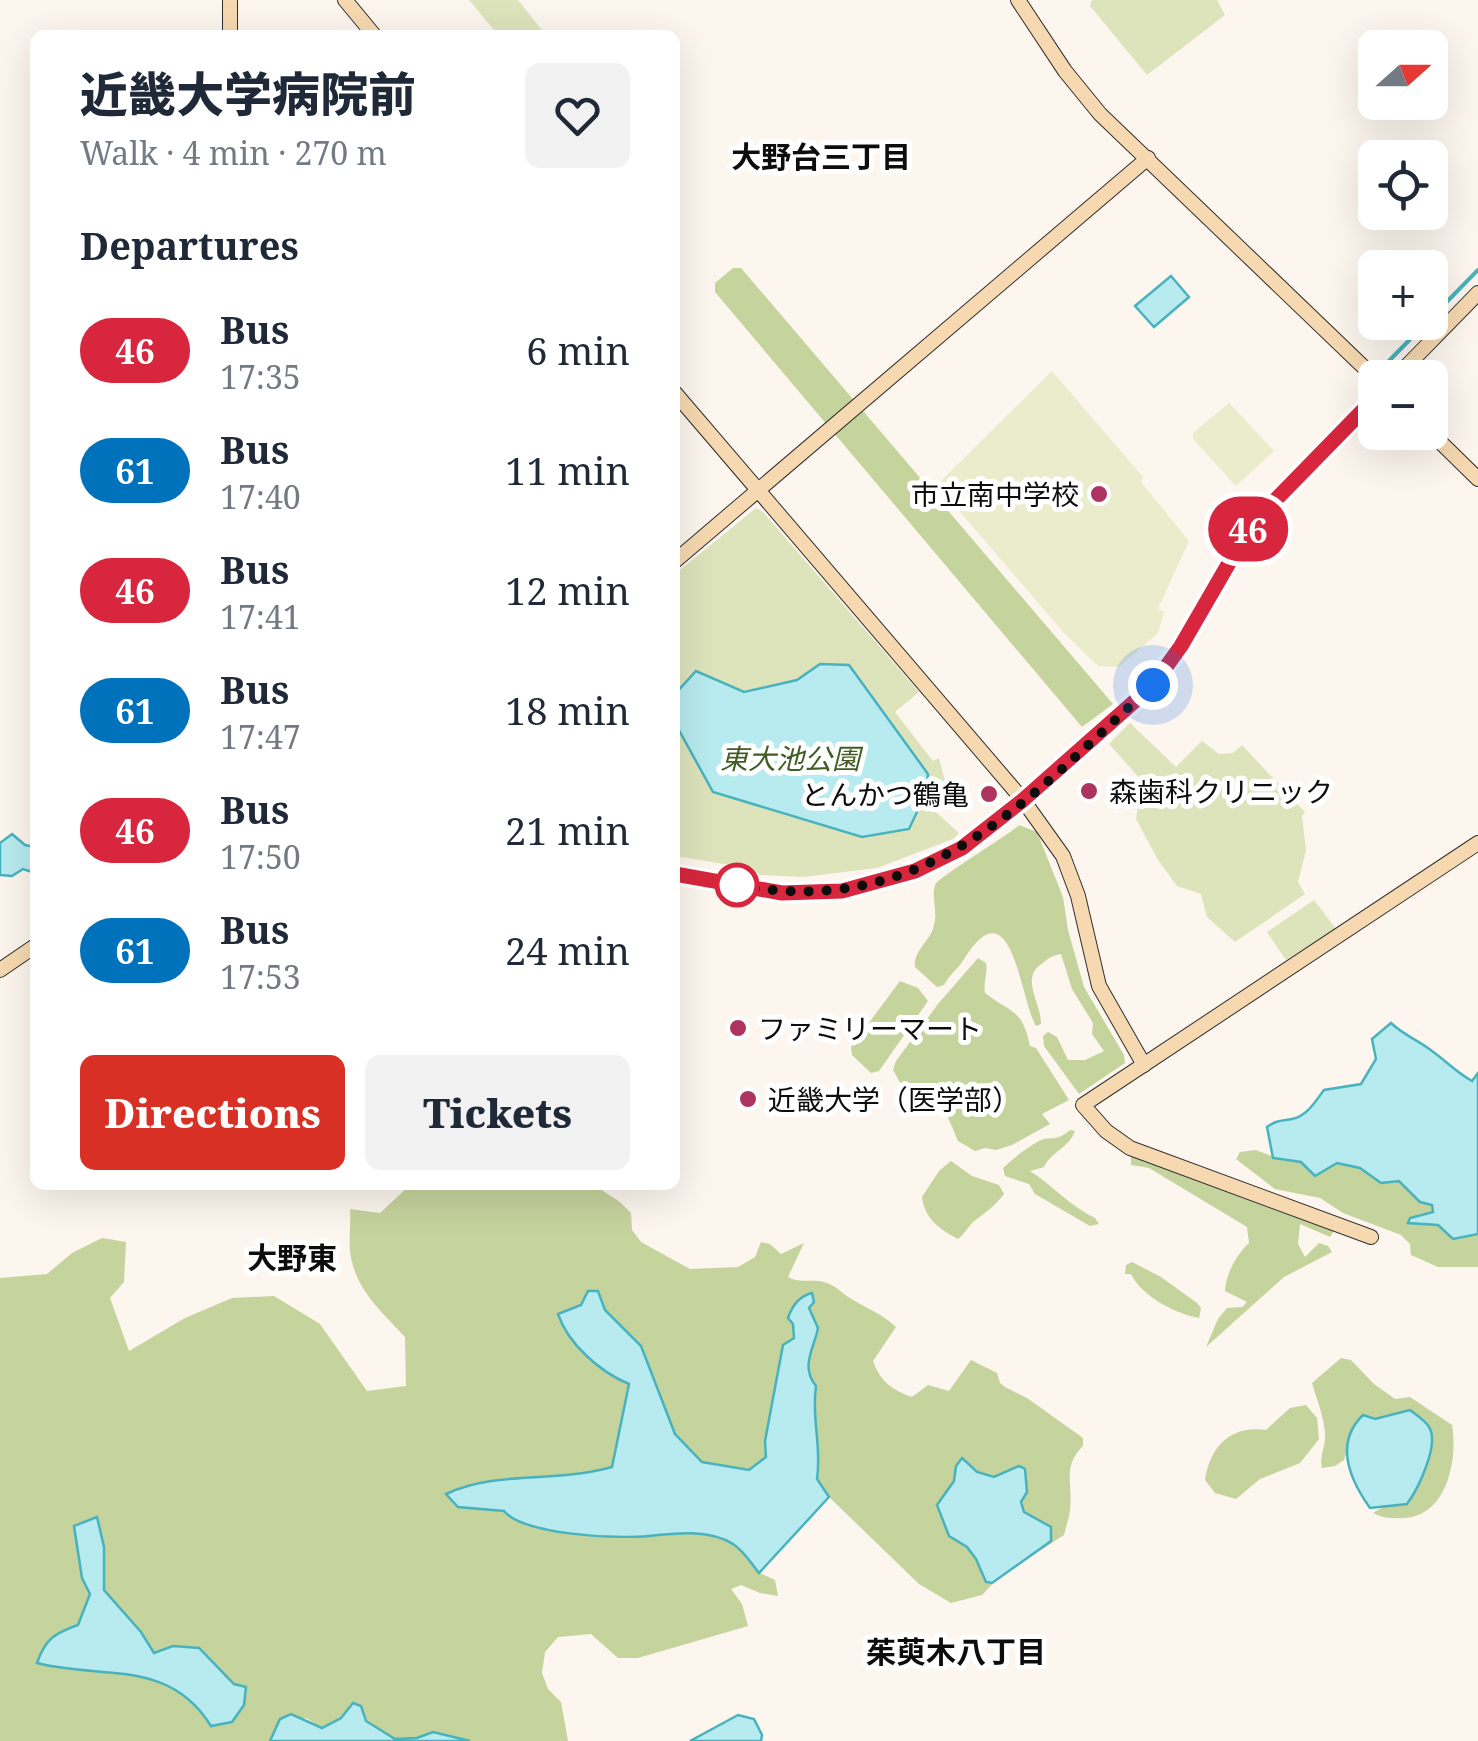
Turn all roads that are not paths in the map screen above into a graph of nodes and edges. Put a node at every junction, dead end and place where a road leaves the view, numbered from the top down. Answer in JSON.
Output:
{"nodes":[{"id":1,"x":230,"y":0,"type":"edge"},
{"id":2,"x":345,"y":0,"type":"edge"},
{"id":3,"x":1018,"y":0,"type":"edge"},
{"id":4,"x":230,"y":30,"type":"edge"},
{"id":5,"x":370,"y":30,"type":"edge"},
{"id":6,"x":1148,"y":158,"type":"junction"},
{"id":7,"x":1478,"y":292,"type":"edge"},
{"id":8,"x":1413,"y":360,"type":"edge"},
{"id":9,"x":1358,"y":362,"type":"edge"},
{"id":10,"x":680,"y":399,"type":"edge"},
{"id":11,"x":1358,"y":415,"type":"edge"},
{"id":12,"x":1448,"y":450,"type":"edge"},
{"id":13,"x":1478,"y":479,"type":"edge"},
{"id":14,"x":758,"y":491,"type":"junction"},
{"id":15,"x":680,"y":556,"type":"edge"},
{"id":16,"x":1023,"y":800,"type":"junction"},
{"id":17,"x":1478,"y":842,"type":"edge"},
{"id":18,"x":680,"y":875,"type":"edge"},
{"id":19,"x":30,"y":949,"type":"edge"},
{"id":20,"x":0,"y":970,"type":"edge"},
{"id":21,"x":1144,"y":1065,"type":"junction"},
{"id":22,"x":1371,"y":1237,"type":"dead end"}],
"edges":[{"from":1,"to":4,"type":"street"},
{"from":2,"to":5,"type":"street"},
{"from":3,"to":6,"type":"street"},
{"from":6,"to":9,"type":"street"},
{"from":6,"to":14,"type":"street"},
{"from":7,"to":8,"type":"street"},
{"from":10,"to":14,"type":"street"},
{"from":11,"to":16,"type":"street"},
{"from":12,"to":13,"type":"street"},
{"from":14,"to":15,"type":"street"},
{"from":14,"to":16,"type":"street"},
{"from":16,"to":18,"type":"street"},
{"from":16,"to":21,"type":"street"},
{"from":17,"to":21,"type":"street"},
{"from":19,"to":20,"type":"street"},
{"from":21,"to":22,"type":"street"}]}
